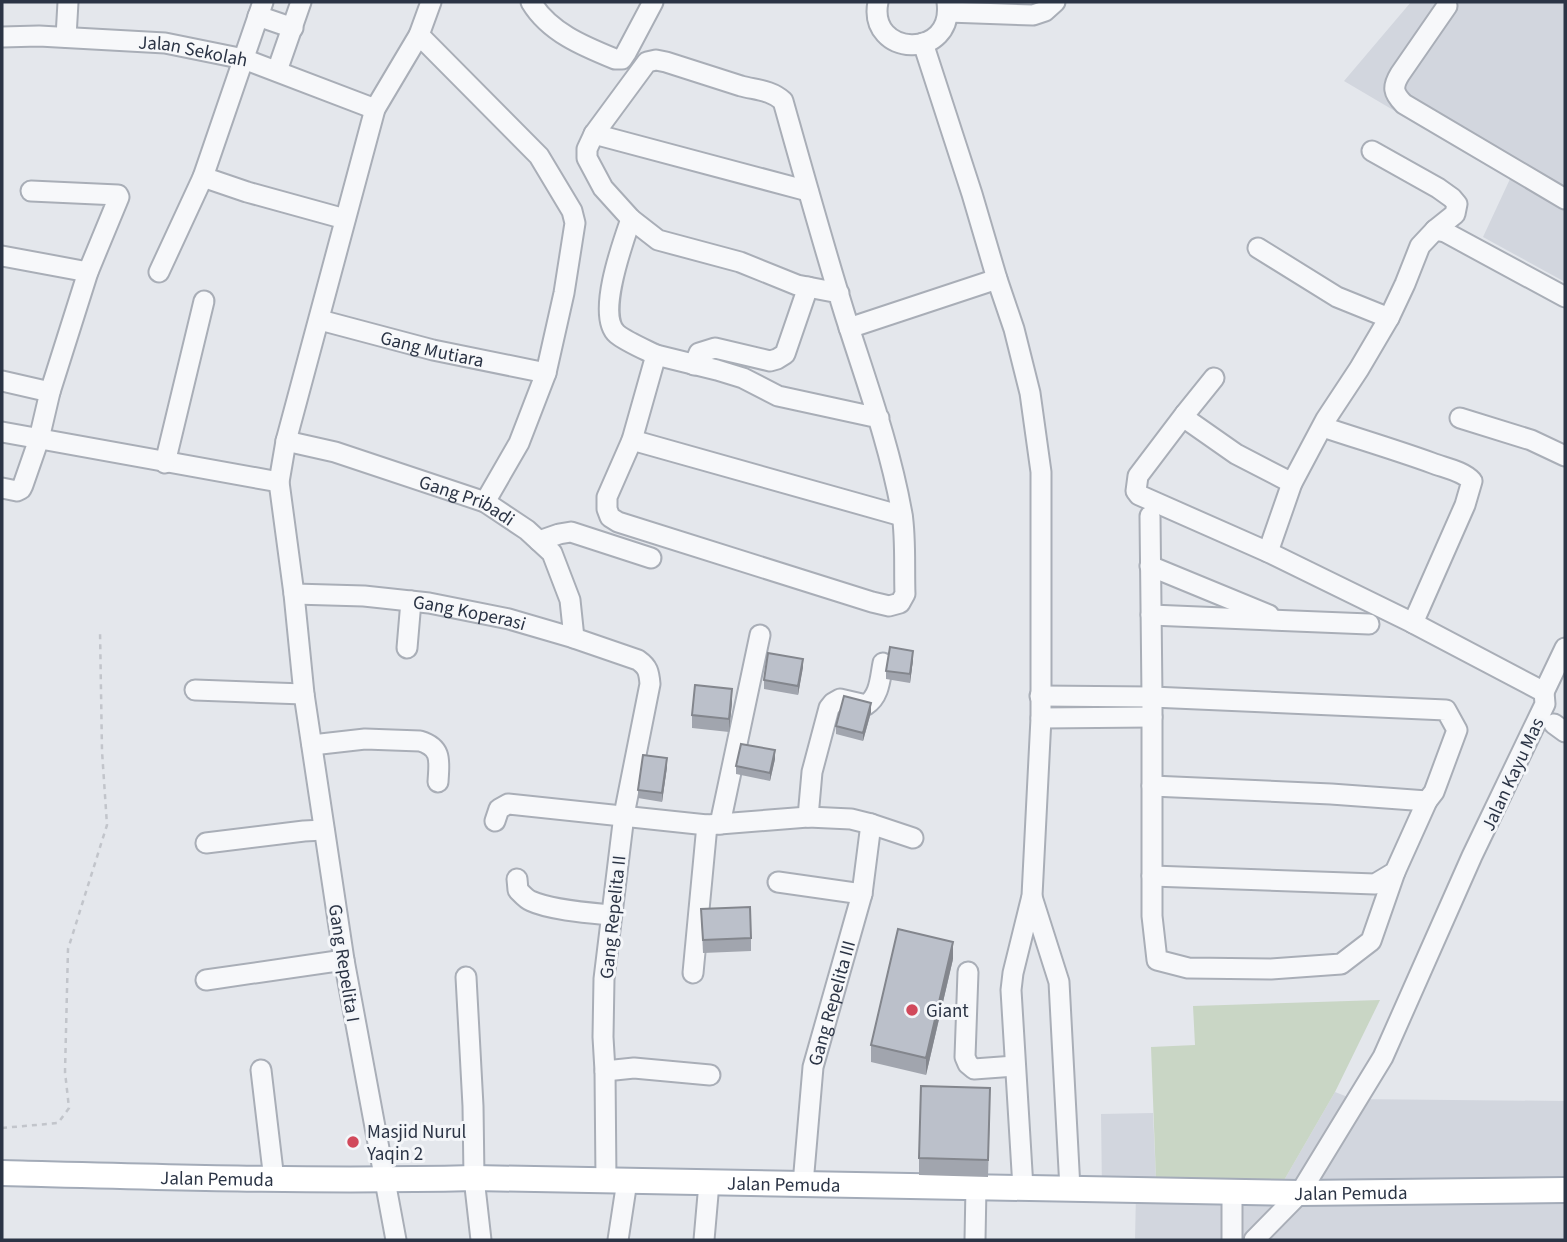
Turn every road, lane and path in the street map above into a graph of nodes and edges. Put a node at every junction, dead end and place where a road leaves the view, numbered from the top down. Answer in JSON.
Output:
{"nodes":[{"id":1,"x":68,"y":2,"type":"edge"},
{"id":2,"x":301,"y":2,"type":"edge"},
{"id":3,"x":531,"y":2,"type":"edge"},
{"id":4,"x":653,"y":2,"type":"edge"},
{"id":5,"x":878,"y":2,"type":"edge"},
{"id":6,"x":1055,"y":2,"type":"edge"},
{"id":7,"x":431,"y":5,"type":"edge"},
{"id":8,"x":1447,"y":6,"type":"dead end"},
{"id":9,"x":948,"y":7,"type":"edge"},
{"id":10,"x":260,"y":9,"type":"edge"},
{"id":11,"x":293,"y":28,"type":"junction"},
{"id":12,"x":419,"y":34,"type":"junction"},
{"id":13,"x":2,"y":37,"type":"edge"},
{"id":14,"x":66,"y":37,"type":"junction"},
{"id":15,"x":923,"y":44,"type":"junction"},
{"id":16,"x":244,"y":59,"type":"junction"},
{"id":17,"x":277,"y":71,"type":"junction"},
{"id":18,"x":375,"y":108,"type":"junction"},
{"id":19,"x":594,"y":134,"type":"junction"},
{"id":20,"x":1372,"y":151,"type":"dead end"},
{"id":21,"x":204,"y":177,"type":"junction"},
{"id":22,"x":31,"y":191,"type":"dead end"},
{"id":23,"x":808,"y":191,"type":"junction"},
{"id":24,"x":1565,"y":199,"type":"edge"},
{"id":25,"x":345,"y":219,"type":"junction"},
{"id":26,"x":631,"y":219,"type":"junction"},
{"id":27,"x":1435,"y":230,"type":"junction"},
{"id":28,"x":1258,"y":248,"type":"dead end"},
{"id":29,"x":2,"y":256,"type":"edge"},
{"id":30,"x":88,"y":272,"type":"junction"},
{"id":31,"x":159,"y":272,"type":"dead end"},
{"id":32,"x":997,"y":278,"type":"junction"},
{"id":33,"x":808,"y":287,"type":"junction"},
{"id":34,"x":839,"y":293,"type":"junction"},
{"id":35,"x":1565,"y":297,"type":"edge"},
{"id":36,"x":204,"y":301,"type":"dead end"},
{"id":37,"x":1389,"y":318,"type":"junction"},
{"id":38,"x":320,"y":320,"type":"junction"},
{"id":39,"x":849,"y":328,"type":"junction"},
{"id":40,"x":656,"y":355,"type":"junction"},
{"id":41,"x":694,"y":365,"type":"junction"},
{"id":42,"x":546,"y":373,"type":"junction"},
{"id":43,"x":1214,"y":378,"type":"dead end"},
{"id":44,"x":2,"y":381,"type":"edge"},
{"id":45,"x":50,"y":392,"type":"junction"},
{"id":46,"x":1185,"y":414,"type":"junction"},
{"id":47,"x":879,"y":418,"type":"junction"},
{"id":48,"x":1460,"y":418,"type":"dead end"},
{"id":49,"x":1323,"y":427,"type":"junction"},
{"id":50,"x":2,"y":432,"type":"edge"},
{"id":51,"x":39,"y":439,"type":"junction"},
{"id":52,"x":632,"y":440,"type":"junction"},
{"id":53,"x":286,"y":441,"type":"junction"},
{"id":54,"x":1565,"y":456,"type":"edge"},
{"id":55,"x":165,"y":463,"type":"junction"},
{"id":56,"x":279,"y":482,"type":"junction"},
{"id":57,"x":1292,"y":483,"type":"junction"},
{"id":58,"x":2,"y":488,"type":"edge"},
{"id":59,"x":485,"y":502,"type":"junction"},
{"id":60,"x":902,"y":516,"type":"junction"},
{"id":61,"x":1150,"y":516,"type":"dead end"},
{"id":62,"x":539,"y":541,"type":"junction"},
{"id":63,"x":1268,"y":552,"type":"junction"},
{"id":64,"x":651,"y":558,"type":"dead end"},
{"id":65,"x":1150,"y":566,"type":"junction"},
{"id":66,"x":294,"y":594,"type":"junction"},
{"id":67,"x":411,"y":601,"type":"junction"},
{"id":68,"x":1151,"y":615,"type":"junction"},
{"id":69,"x":1283,"y":621,"type":"junction"},
{"id":70,"x":1369,"y":624,"type":"dead end"},
{"id":71,"x":1413,"y":624,"type":"junction"},
{"id":72,"x":100,"y":630,"type":"dead end"},
{"id":73,"x":760,"y":635,"type":"dead end"},
{"id":74,"x":574,"y":638,"type":"junction"},
{"id":75,"x":407,"y":648,"type":"dead end"},
{"id":76,"x":1565,"y":649,"type":"edge"},
{"id":77,"x":638,"y":660,"type":"joint"},
{"id":78,"x":883,"y":663,"type":"dead end"},
{"id":79,"x":195,"y":690,"type":"dead end"},
{"id":80,"x":1544,"y":692,"type":"junction"},
{"id":81,"x":304,"y":694,"type":"junction"},
{"id":82,"x":1040,"y":696,"type":"junction"},
{"id":83,"x":1152,"y":697,"type":"junction"},
{"id":84,"x":1041,"y":718,"type":"junction"},
{"id":85,"x":1152,"y":718,"type":"junction"},
{"id":86,"x":312,"y":745,"type":"junction"},
{"id":87,"x":438,"y":782,"type":"dead end"},
{"id":88,"x":1152,"y":786,"type":"junction"},
{"id":89,"x":1427,"y":802,"type":"junction"},
{"id":90,"x":624,"y":815,"type":"junction"},
{"id":91,"x":808,"y":817,"type":"junction"},
{"id":92,"x":495,"y":821,"type":"dead end"},
{"id":93,"x":872,"y":824,"type":"junction"},
{"id":94,"x":714,"y":825,"type":"junction"},
{"id":95,"x":324,"y":830,"type":"junction"},
{"id":96,"x":913,"y":838,"type":"dead end"},
{"id":97,"x":206,"y":843,"type":"dead end"},
{"id":98,"x":1395,"y":872,"type":"junction"},
{"id":99,"x":1152,"y":876,"type":"junction"},
{"id":100,"x":517,"y":879,"type":"dead end"},
{"id":101,"x":778,"y":882,"type":"dead end"},
{"id":102,"x":862,"y":894,"type":"junction"},
{"id":103,"x":1032,"y":896,"type":"junction"},
{"id":104,"x":611,"y":915,"type":"junction"},
{"id":105,"x":344,"y":960,"type":"junction"},
{"id":106,"x":968,"y":972,"type":"dead end"},
{"id":107,"x":692,"y":973,"type":"dead end"},
{"id":108,"x":466,"y":977,"type":"dead end"},
{"id":109,"x":206,"y":980,"type":"dead end"},
{"id":110,"x":1015,"y":1066,"type":"junction"},
{"id":111,"x":261,"y":1070,"type":"dead end"},
{"id":112,"x":605,"y":1071,"type":"junction"},
{"id":113,"x":710,"y":1075,"type":"dead end"},
{"id":114,"x":2,"y":1128,"type":"edge"},
{"id":115,"x":2,"y":1173,"type":"edge"},
{"id":116,"x":474,"y":1178,"type":"junction"},
{"id":117,"x":274,"y":1180,"type":"junction"},
{"id":118,"x":384,"y":1181,"type":"junction"},
{"id":119,"x":616,"y":1181,"type":"junction"},
{"id":120,"x":709,"y":1183,"type":"junction"},
{"id":121,"x":803,"y":1184,"type":"junction"},
{"id":122,"x":976,"y":1187,"type":"junction"},
{"id":123,"x":1023,"y":1188,"type":"junction"},
{"id":124,"x":1070,"y":1189,"type":"junction"},
{"id":125,"x":1565,"y":1190,"type":"edge"},
{"id":126,"x":1232,"y":1192,"type":"junction"},
{"id":127,"x":1300,"y":1193,"type":"junction"},
{"id":128,"x":396,"y":1240,"type":"edge"},
{"id":129,"x":481,"y":1240,"type":"edge"},
{"id":130,"x":618,"y":1240,"type":"edge"},
{"id":131,"x":704,"y":1240,"type":"edge"},
{"id":132,"x":975,"y":1240,"type":"edge"},
{"id":133,"x":1232,"y":1240,"type":"edge"},
{"id":134,"x":1254,"y":1240,"type":"edge"}],
"edges":[{"from":1,"to":14,"type":"street"},
{"from":2,"to":11,"type":"street"},
{"from":3,"to":4,"type":"street"},
{"from":5,"to":15,"type":"street"},
{"from":6,"to":9,"type":"street"},
{"from":7,"to":12,"type":"street","name":"Gang Repelita I"},
{"from":8,"to":24,"type":"street"},
{"from":9,"to":15,"type":"street"},
{"from":10,"to":11,"type":"street"},
{"from":10,"to":16,"type":"street"},
{"from":11,"to":17,"type":"street"},
{"from":12,"to":18,"type":"street","name":"Gang Repelita I"},
{"from":12,"to":42,"type":"street"},
{"from":13,"to":14,"type":"street","name":"Jalan Sekolah"},
{"from":14,"to":16,"type":"street","name":"Jalan Sekolah"},
{"from":15,"to":32,"type":"street"},
{"from":16,"to":17,"type":"street","name":"Jalan Sekolah"},
{"from":16,"to":21,"type":"street"},
{"from":17,"to":18,"type":"street","name":"Jalan Sekolah"},
{"from":18,"to":25,"type":"street","name":"Gang Repelita I"},
{"from":19,"to":23,"type":"street"},
{"from":19,"to":23,"type":"street"},
{"from":19,"to":26,"type":"street"},
{"from":20,"to":27,"type":"street"},
{"from":21,"to":25,"type":"street"},
{"from":21,"to":31,"type":"street"},
{"from":22,"to":30,"type":"street"},
{"from":23,"to":34,"type":"street"},
{"from":25,"to":38,"type":"street","name":"Gang Repelita I"},
{"from":26,"to":33,"type":"street"},
{"from":26,"to":40,"type":"street"},
{"from":27,"to":35,"type":"street"},
{"from":27,"to":37,"type":"street"},
{"from":28,"to":37,"type":"street"},
{"from":29,"to":30,"type":"street"},
{"from":30,"to":45,"type":"street"},
{"from":32,"to":39,"type":"street"},
{"from":32,"to":82,"type":"street"},
{"from":33,"to":34,"type":"street"},
{"from":33,"to":41,"type":"street"},
{"from":34,"to":39,"type":"street"},
{"from":36,"to":55,"type":"street"},
{"from":37,"to":49,"type":"street"},
{"from":38,"to":42,"type":"street","name":"Gang Mutiara"},
{"from":38,"to":53,"type":"street","name":"Gang Repelita I"},
{"from":39,"to":47,"type":"street"},
{"from":40,"to":41,"type":"street"},
{"from":40,"to":52,"type":"street"},
{"from":41,"to":47,"type":"street"},
{"from":42,"to":59,"type":"street"},
{"from":43,"to":46,"type":"street"},
{"from":44,"to":45,"type":"street"},
{"from":45,"to":51,"type":"street"},
{"from":46,"to":57,"type":"street"},
{"from":46,"to":63,"type":"street","name":"Jalan Kayu Mas"},
{"from":47,"to":60,"type":"street"},
{"from":48,"to":54,"type":"street"},
{"from":49,"to":57,"type":"street"},
{"from":49,"to":71,"type":"street"},
{"from":50,"to":51,"type":"street"},
{"from":51,"to":55,"type":"street"},
{"from":51,"to":58,"type":"street"},
{"from":52,"to":60,"type":"street"},
{"from":52,"to":60,"type":"street"},
{"from":53,"to":56,"type":"street","name":"Gang Repelita I"},
{"from":53,"to":59,"type":"street","name":"Gang Pribadi"},
{"from":55,"to":56,"type":"street"},
{"from":56,"to":66,"type":"street","name":"Gang Repelita I"},
{"from":57,"to":63,"type":"street"},
{"from":59,"to":62,"type":"street","name":"Gang Pribadi"},
{"from":61,"to":65,"type":"street"},
{"from":62,"to":64,"type":"street"},
{"from":62,"to":74,"type":"street","name":"Gang Pribadi"},
{"from":63,"to":71,"type":"street","name":"Jalan Kayu Mas"},
{"from":65,"to":68,"type":"street"},
{"from":65,"to":69,"type":"street"},
{"from":66,"to":67,"type":"street","name":"Gang Koperasi"},
{"from":66,"to":81,"type":"street","name":"Gang Repelita I"},
{"from":67,"to":74,"type":"street","name":"Gang Koperasi"},
{"from":67,"to":75,"type":"street"},
{"from":68,"to":69,"type":"street"},
{"from":68,"to":83,"type":"street"},
{"from":69,"to":70,"type":"street"},
{"from":71,"to":80,"type":"street","name":"Jalan Kayu Mas"},
{"from":72,"to":114,"type":"path"},
{"from":73,"to":94,"type":"street"},
{"from":74,"to":77,"type":"street","name":"Gang Koperasi"},
{"from":76,"to":80,"type":"street"},
{"from":77,"to":90,"type":"street","name":"Gang Repelita II"},
{"from":78,"to":91,"type":"street"},
{"from":79,"to":81,"type":"street"},
{"from":80,"to":127,"type":"street","name":"Jalan Kayu Mas"},
{"from":81,"to":86,"type":"street","name":"Gang Repelita I"},
{"from":82,"to":83,"type":"street"},
{"from":82,"to":84,"type":"street"},
{"from":83,"to":85,"type":"street"},
{"from":83,"to":89,"type":"street"},
{"from":84,"to":85,"type":"street"},
{"from":84,"to":103,"type":"street"},
{"from":85,"to":88,"type":"street"},
{"from":86,"to":87,"type":"street"},
{"from":86,"to":95,"type":"street","name":"Gang Repelita I"},
{"from":88,"to":89,"type":"street"},
{"from":88,"to":99,"type":"street"},
{"from":89,"to":98,"type":"street"},
{"from":90,"to":92,"type":"street"},
{"from":90,"to":94,"type":"street"},
{"from":90,"to":104,"type":"street","name":"Gang Repelita II"},
{"from":91,"to":93,"type":"street"},
{"from":91,"to":94,"type":"street"},
{"from":93,"to":96,"type":"street"},
{"from":93,"to":102,"type":"street","name":"Gang Repelita III"},
{"from":94,"to":107,"type":"street"},
{"from":95,"to":97,"type":"street"},
{"from":95,"to":105,"type":"street","name":"Gang Repelita I"},
{"from":98,"to":99,"type":"street"},
{"from":98,"to":99,"type":"street"},
{"from":100,"to":104,"type":"street"},
{"from":101,"to":102,"type":"street"},
{"from":102,"to":121,"type":"street","name":"Gang Repelita III"},
{"from":103,"to":110,"type":"street"},
{"from":103,"to":124,"type":"street"},
{"from":104,"to":112,"type":"street","name":"Gang Repelita II"},
{"from":105,"to":109,"type":"street"},
{"from":105,"to":118,"type":"street","name":"Gang Repelita I"},
{"from":106,"to":110,"type":"street"},
{"from":108,"to":116,"type":"street"},
{"from":110,"to":123,"type":"street"},
{"from":111,"to":117,"type":"street"},
{"from":112,"to":113,"type":"street"},
{"from":112,"to":119,"type":"street","name":"Gang Repelita II"},
{"from":115,"to":117,"type":"main road","name":"Jalan Pemuda"},
{"from":116,"to":118,"type":"main road","name":"Jalan Pemuda"},
{"from":116,"to":119,"type":"main road","name":"Jalan Pemuda"},
{"from":116,"to":129,"type":"street"},
{"from":117,"to":118,"type":"main road","name":"Jalan Pemuda"},
{"from":118,"to":128,"type":"street","name":"Gang Repelita I"},
{"from":119,"to":120,"type":"main road","name":"Jalan Pemuda"},
{"from":119,"to":130,"type":"street","name":"Gang Repelita II"},
{"from":120,"to":121,"type":"main road","name":"Jalan Pemuda"},
{"from":120,"to":131,"type":"street"},
{"from":121,"to":122,"type":"main road","name":"Jalan Pemuda"},
{"from":122,"to":123,"type":"main road","name":"Jalan Pemuda"},
{"from":122,"to":132,"type":"street"},
{"from":123,"to":124,"type":"main road","name":"Jalan Pemuda"},
{"from":124,"to":126,"type":"main road","name":"Jalan Pemuda"},
{"from":125,"to":127,"type":"main road","name":"Jalan Pemuda"},
{"from":126,"to":127,"type":"main road","name":"Jalan Pemuda"},
{"from":126,"to":133,"type":"street"},
{"from":127,"to":134,"type":"street","name":"Jalan Kayu Mas"}]}
